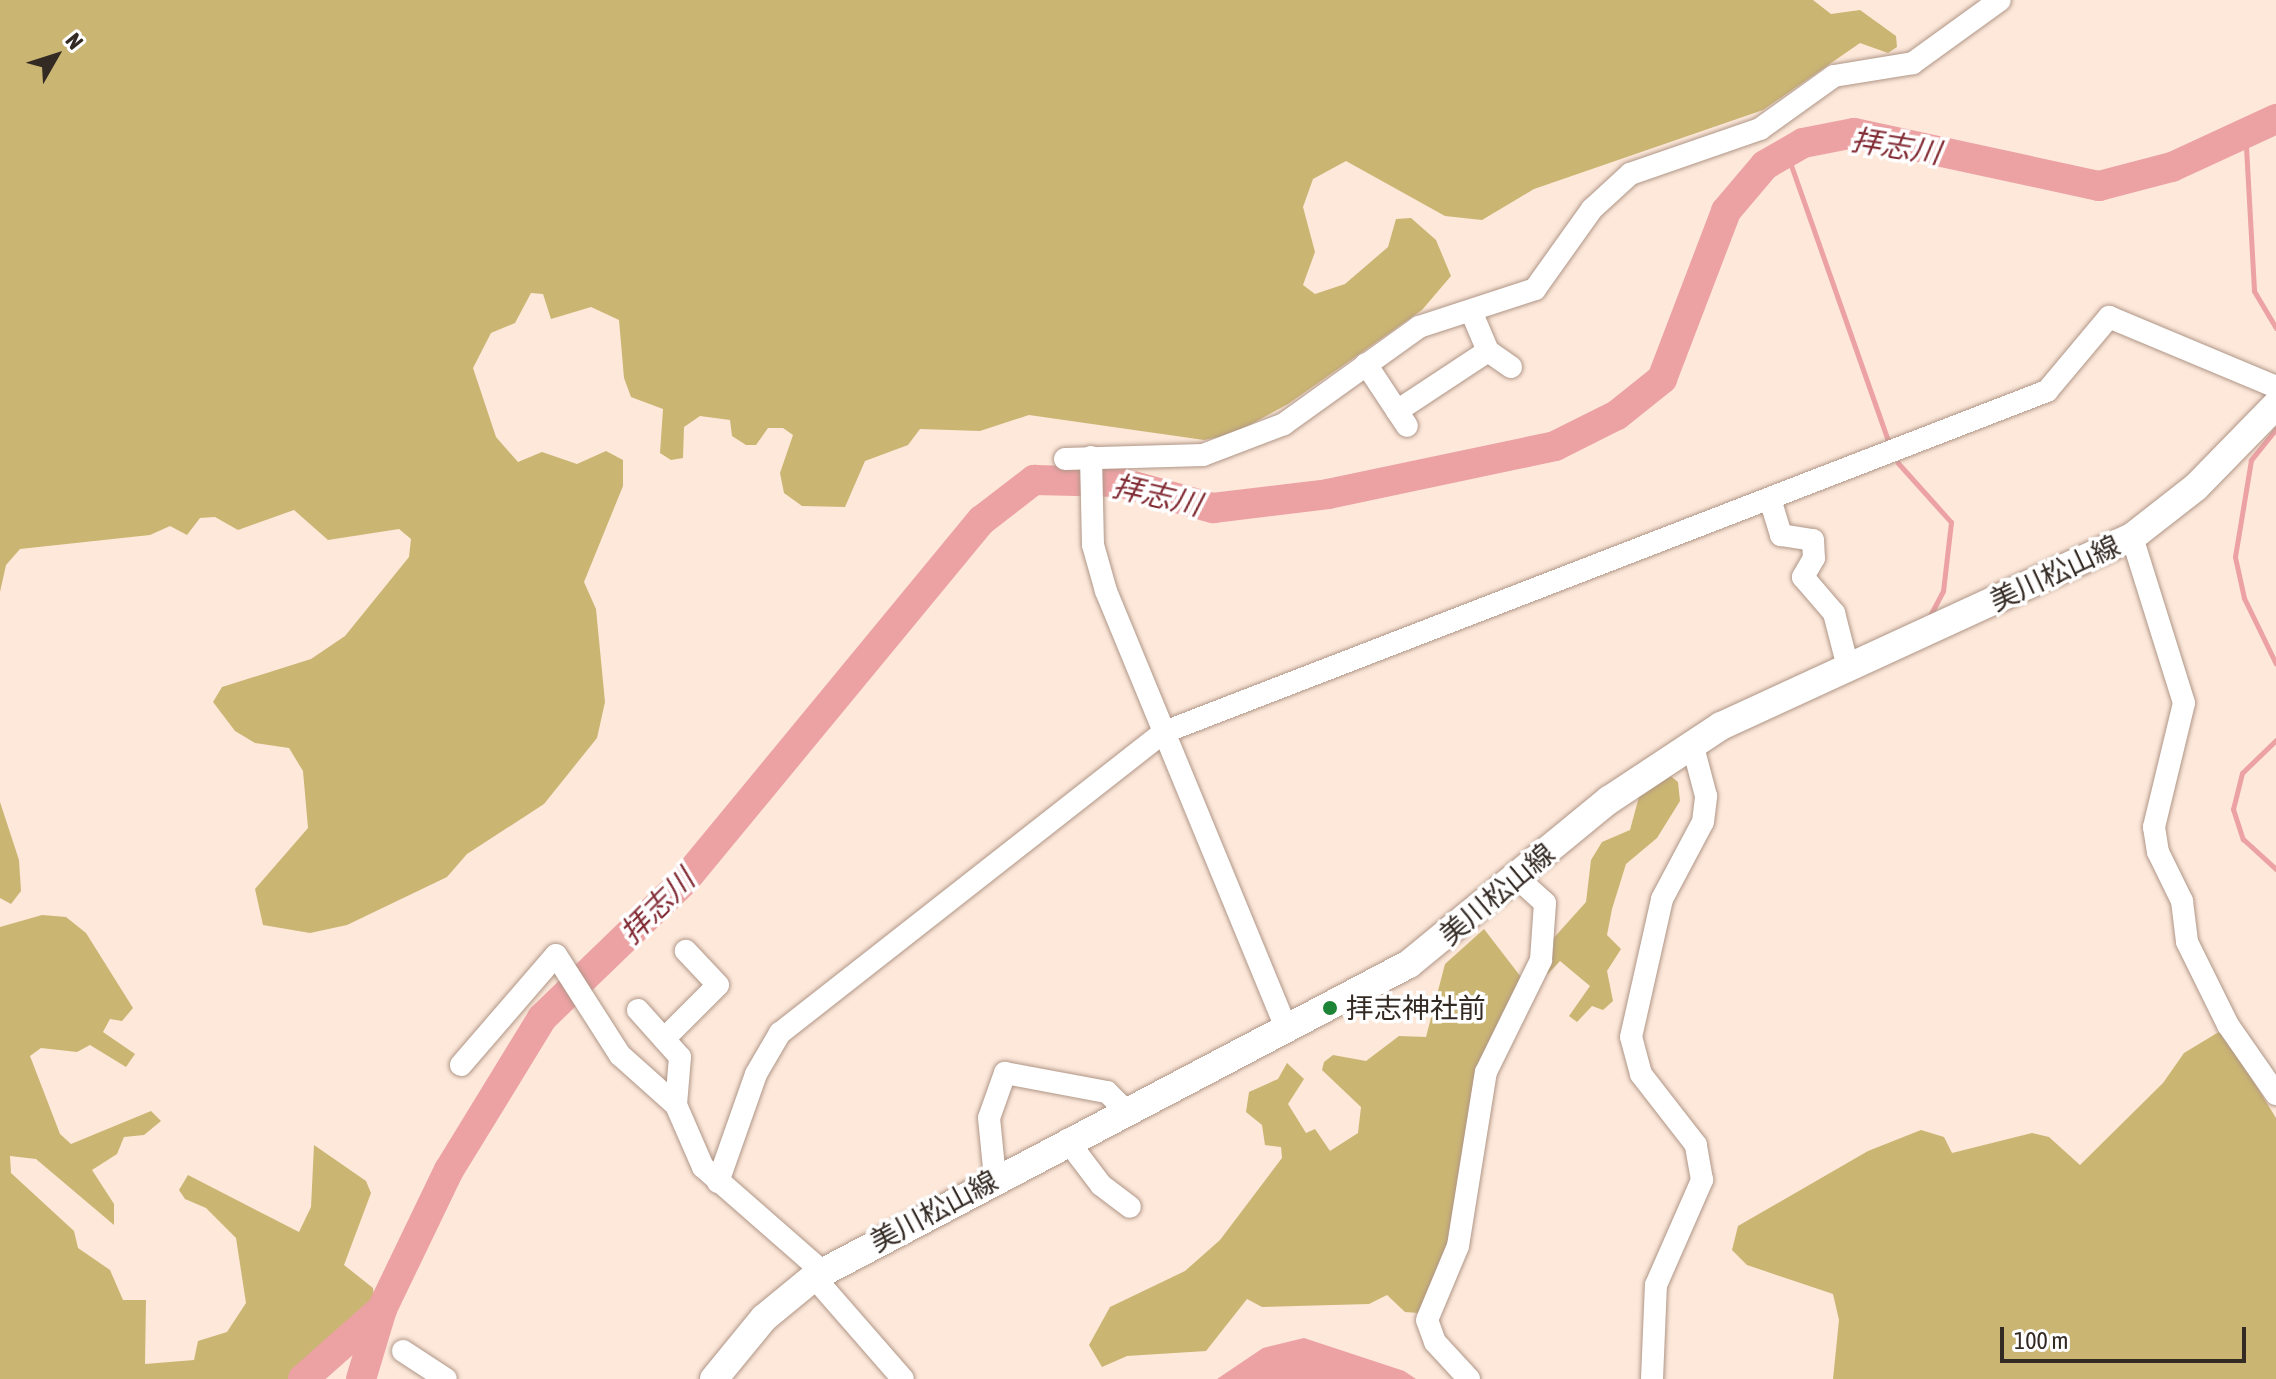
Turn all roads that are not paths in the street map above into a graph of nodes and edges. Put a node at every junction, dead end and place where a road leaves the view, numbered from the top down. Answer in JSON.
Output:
{"nodes":[{"id":1,"x":2000,"y":0,"type":"edge"},
{"id":2,"x":1471,"y":311,"type":"junction"},
{"id":3,"x":1488,"y":351,"type":"junction"},
{"id":4,"x":1366,"y":364,"type":"junction"},
{"id":5,"x":1511,"y":367,"type":"dead end"},
{"id":6,"x":2276,"y":387,"type":"edge"},
{"id":7,"x":2276,"y":405,"type":"edge"},
{"id":8,"x":1065,"y":459,"type":"dead end"},
{"id":9,"x":1091,"y":459,"type":"junction"},
{"id":10,"x":1770,"y":499,"type":"junction"},
{"id":11,"x":2132,"y":537,"type":"junction"},
{"id":12,"x":1848,"y":667,"type":"junction"},
{"id":13,"x":1162,"y":733,"type":"junction"},
{"id":14,"x":1692,"y":743,"type":"junction"},
{"id":15,"x":1518,"y":879,"type":"junction"},
{"id":16,"x":697,"y":954,"type":"dead end"},
{"id":17,"x":638,"y":1010,"type":"dead end"},
{"id":18,"x":1287,"y":1031,"type":"junction"},
{"id":19,"x":664,"y":1039,"type":"junction"},
{"id":20,"x":461,"y":1065,"type":"dead end"},
{"id":21,"x":2276,"y":1094,"type":"edge"},
{"id":22,"x":676,"y":1105,"type":"junction"},
{"id":23,"x":1126,"y":1111,"type":"junction"},
{"id":24,"x":1067,"y":1140,"type":"junction"},
{"id":25,"x":995,"y":1178,"type":"junction"},
{"id":26,"x":718,"y":1182,"type":"junction"},
{"id":27,"x":1130,"y":1207,"type":"dead end"},
{"id":28,"x":819,"y":1274,"type":"junction"},
{"id":29,"x":403,"y":1351,"type":"dead end"},
{"id":30,"x":446,"y":1379,"type":"edge"},
{"id":31,"x":714,"y":1379,"type":"edge"},
{"id":32,"x":903,"y":1379,"type":"edge"},
{"id":33,"x":1469,"y":1379,"type":"edge"},
{"id":34,"x":1652,"y":1379,"type":"edge"}],
"edges":[{"from":1,"to":2,"type":"street"},
{"from":2,"to":3,"type":"street"},
{"from":2,"to":4,"type":"street"},
{"from":3,"to":4,"type":"street"},
{"from":3,"to":5,"type":"street"},
{"from":4,"to":9,"type":"street"},
{"from":6,"to":10,"type":"street"},
{"from":7,"to":11,"type":"main road","name":"美川松山線"},
{"from":8,"to":9,"type":"street"},
{"from":9,"to":13,"type":"street"},
{"from":10,"to":12,"type":"street"},
{"from":10,"to":13,"type":"street"},
{"from":11,"to":12,"type":"main road","name":"美川松山線"},
{"from":11,"to":21,"type":"street"},
{"from":12,"to":14,"type":"main road","name":"美川松山線"},
{"from":13,"to":18,"type":"street"},
{"from":13,"to":26,"type":"street"},
{"from":14,"to":15,"type":"main road","name":"美川松山線"},
{"from":14,"to":34,"type":"street"},
{"from":15,"to":18,"type":"main road","name":"美川松山線"},
{"from":15,"to":33,"type":"street"},
{"from":16,"to":19,"type":"street"},
{"from":17,"to":19,"type":"street"},
{"from":18,"to":23,"type":"main road","name":"美川松山線"},
{"from":19,"to":22,"type":"street"},
{"from":20,"to":22,"type":"street"},
{"from":22,"to":26,"type":"street"},
{"from":23,"to":24,"type":"main road","name":"美川松山線"},
{"from":23,"to":25,"type":"street"},
{"from":24,"to":25,"type":"main road","name":"美川松山線"},
{"from":24,"to":27,"type":"street"},
{"from":25,"to":28,"type":"main road","name":"美川松山線"},
{"from":26,"to":28,"type":"street"},
{"from":28,"to":31,"type":"main road","name":"美川松山線"},
{"from":28,"to":32,"type":"street"},
{"from":29,"to":30,"type":"street"}]}
